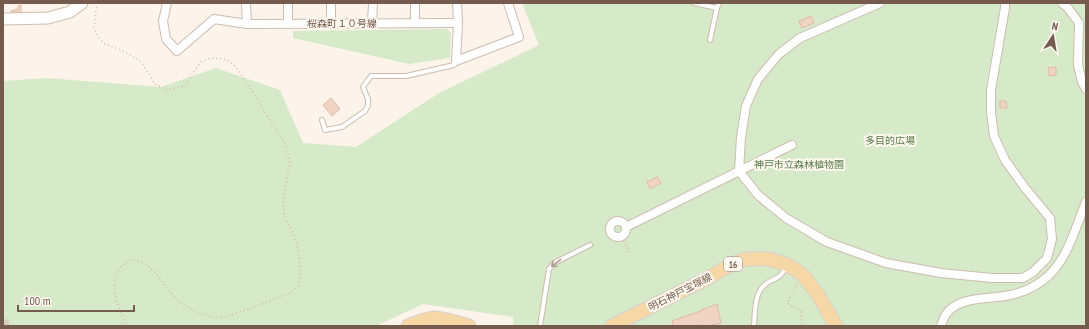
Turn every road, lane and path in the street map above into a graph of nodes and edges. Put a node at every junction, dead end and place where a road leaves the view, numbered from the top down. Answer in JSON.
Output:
{"nodes":[{"id":1,"x":82,"y":3,"type":"edge"},
{"id":2,"x":97,"y":3,"type":"edge"},
{"id":3,"x":167,"y":3,"type":"edge"},
{"id":4,"x":246,"y":3,"type":"edge"},
{"id":5,"x":288,"y":3,"type":"edge"},
{"id":6,"x":331,"y":3,"type":"edge"},
{"id":7,"x":373,"y":3,"type":"edge"},
{"id":8,"x":415,"y":3,"type":"edge"},
{"id":9,"x":457,"y":3,"type":"edge"},
{"id":10,"x":508,"y":3,"type":"edge"},
{"id":11,"x":694,"y":3,"type":"edge"},
{"id":12,"x":719,"y":3,"type":"edge"},
{"id":13,"x":880,"y":3,"type":"edge"},
{"id":14,"x":1005,"y":3,"type":"edge"},
{"id":15,"x":1062,"y":3,"type":"edge"},
{"id":16,"x":716,"y":8,"type":"junction"},
{"id":17,"x":3,"y":19,"type":"edge"},
{"id":18,"x":331,"y":23,"type":"junction"},
{"id":19,"x":372,"y":23,"type":"junction"},
{"id":20,"x":415,"y":23,"type":"junction"},
{"id":21,"x":458,"y":23,"type":"junction"},
{"id":22,"x":247,"y":24,"type":"junction"},
{"id":23,"x":288,"y":24,"type":"junction"},
{"id":24,"x":710,"y":40,"type":"dead end"},
{"id":25,"x":456,"y":61,"type":"junction"},
{"id":26,"x":1086,"y":89,"type":"edge"},
{"id":27,"x":322,"y":120,"type":"dead end"},
{"id":28,"x":792,"y":145,"type":"dead end"},
{"id":29,"x":739,"y":171,"type":"junction"},
{"id":30,"x":1086,"y":202,"type":"edge"},
{"id":31,"x":626,"y":227,"type":"junction"},
{"id":32,"x":622,"y":236,"type":"junction"},
{"id":33,"x":590,"y":245,"type":"dead end"},
{"id":34,"x":631,"y":255,"type":"dead end"},
{"id":35,"x":788,"y":265,"type":"junction"},
{"id":36,"x":794,"y":280,"type":"dead end"},
{"id":37,"x":127,"y":326,"type":"edge"},
{"id":38,"x":408,"y":326,"type":"edge"},
{"id":39,"x":469,"y":326,"type":"edge"},
{"id":40,"x":540,"y":326,"type":"edge"},
{"id":41,"x":612,"y":326,"type":"edge"},
{"id":42,"x":754,"y":326,"type":"edge"},
{"id":43,"x":803,"y":326,"type":"edge"},
{"id":44,"x":836,"y":326,"type":"edge"},
{"id":45,"x":941,"y":326,"type":"edge"}],
"edges":[{"from":1,"to":17,"type":"street"},
{"from":2,"to":37,"type":"path"},
{"from":3,"to":22,"type":"street","name":"桜森町１０号線"},
{"from":4,"to":22,"type":"street"},
{"from":5,"to":23,"type":"street"},
{"from":6,"to":18,"type":"street"},
{"from":7,"to":19,"type":"street"},
{"from":8,"to":20,"type":"street"},
{"from":9,"to":21,"type":"street"},
{"from":10,"to":25,"type":"street"},
{"from":11,"to":16,"type":"lane"},
{"from":12,"to":16,"type":"lane"},
{"from":13,"to":29,"type":"street"},
{"from":14,"to":29,"type":"street"},
{"from":15,"to":26,"type":"street"},
{"from":16,"to":24,"type":"lane"},
{"from":18,"to":19,"type":"street","name":"桜森町１０号線"},
{"from":18,"to":23,"type":"street","name":"桜森町１０号線"},
{"from":19,"to":20,"type":"street","name":"桜森町１０号線"},
{"from":20,"to":21,"type":"street","name":"桜森町１０号線"},
{"from":21,"to":25,"type":"street"},
{"from":22,"to":23,"type":"street","name":"桜森町１０号線"},
{"from":25,"to":27,"type":"lane"},
{"from":28,"to":29,"type":"street"},
{"from":29,"to":31,"type":"street"},
{"from":30,"to":45,"type":"street"},
{"from":31,"to":32,"type":"street"},
{"from":31,"to":32,"type":"street"},
{"from":32,"to":34,"type":"path"},
{"from":33,"to":40,"type":"lane","one_way":true},
{"from":35,"to":41,"type":"main road","name":"明石神戸宝塚線","number":"16"},
{"from":35,"to":42,"type":"lane"},
{"from":35,"to":44,"type":"main road","name":"明石神戸宝塚線","number":"16"},
{"from":36,"to":43,"type":"path"},
{"from":38,"to":39,"type":"main road"}]}
